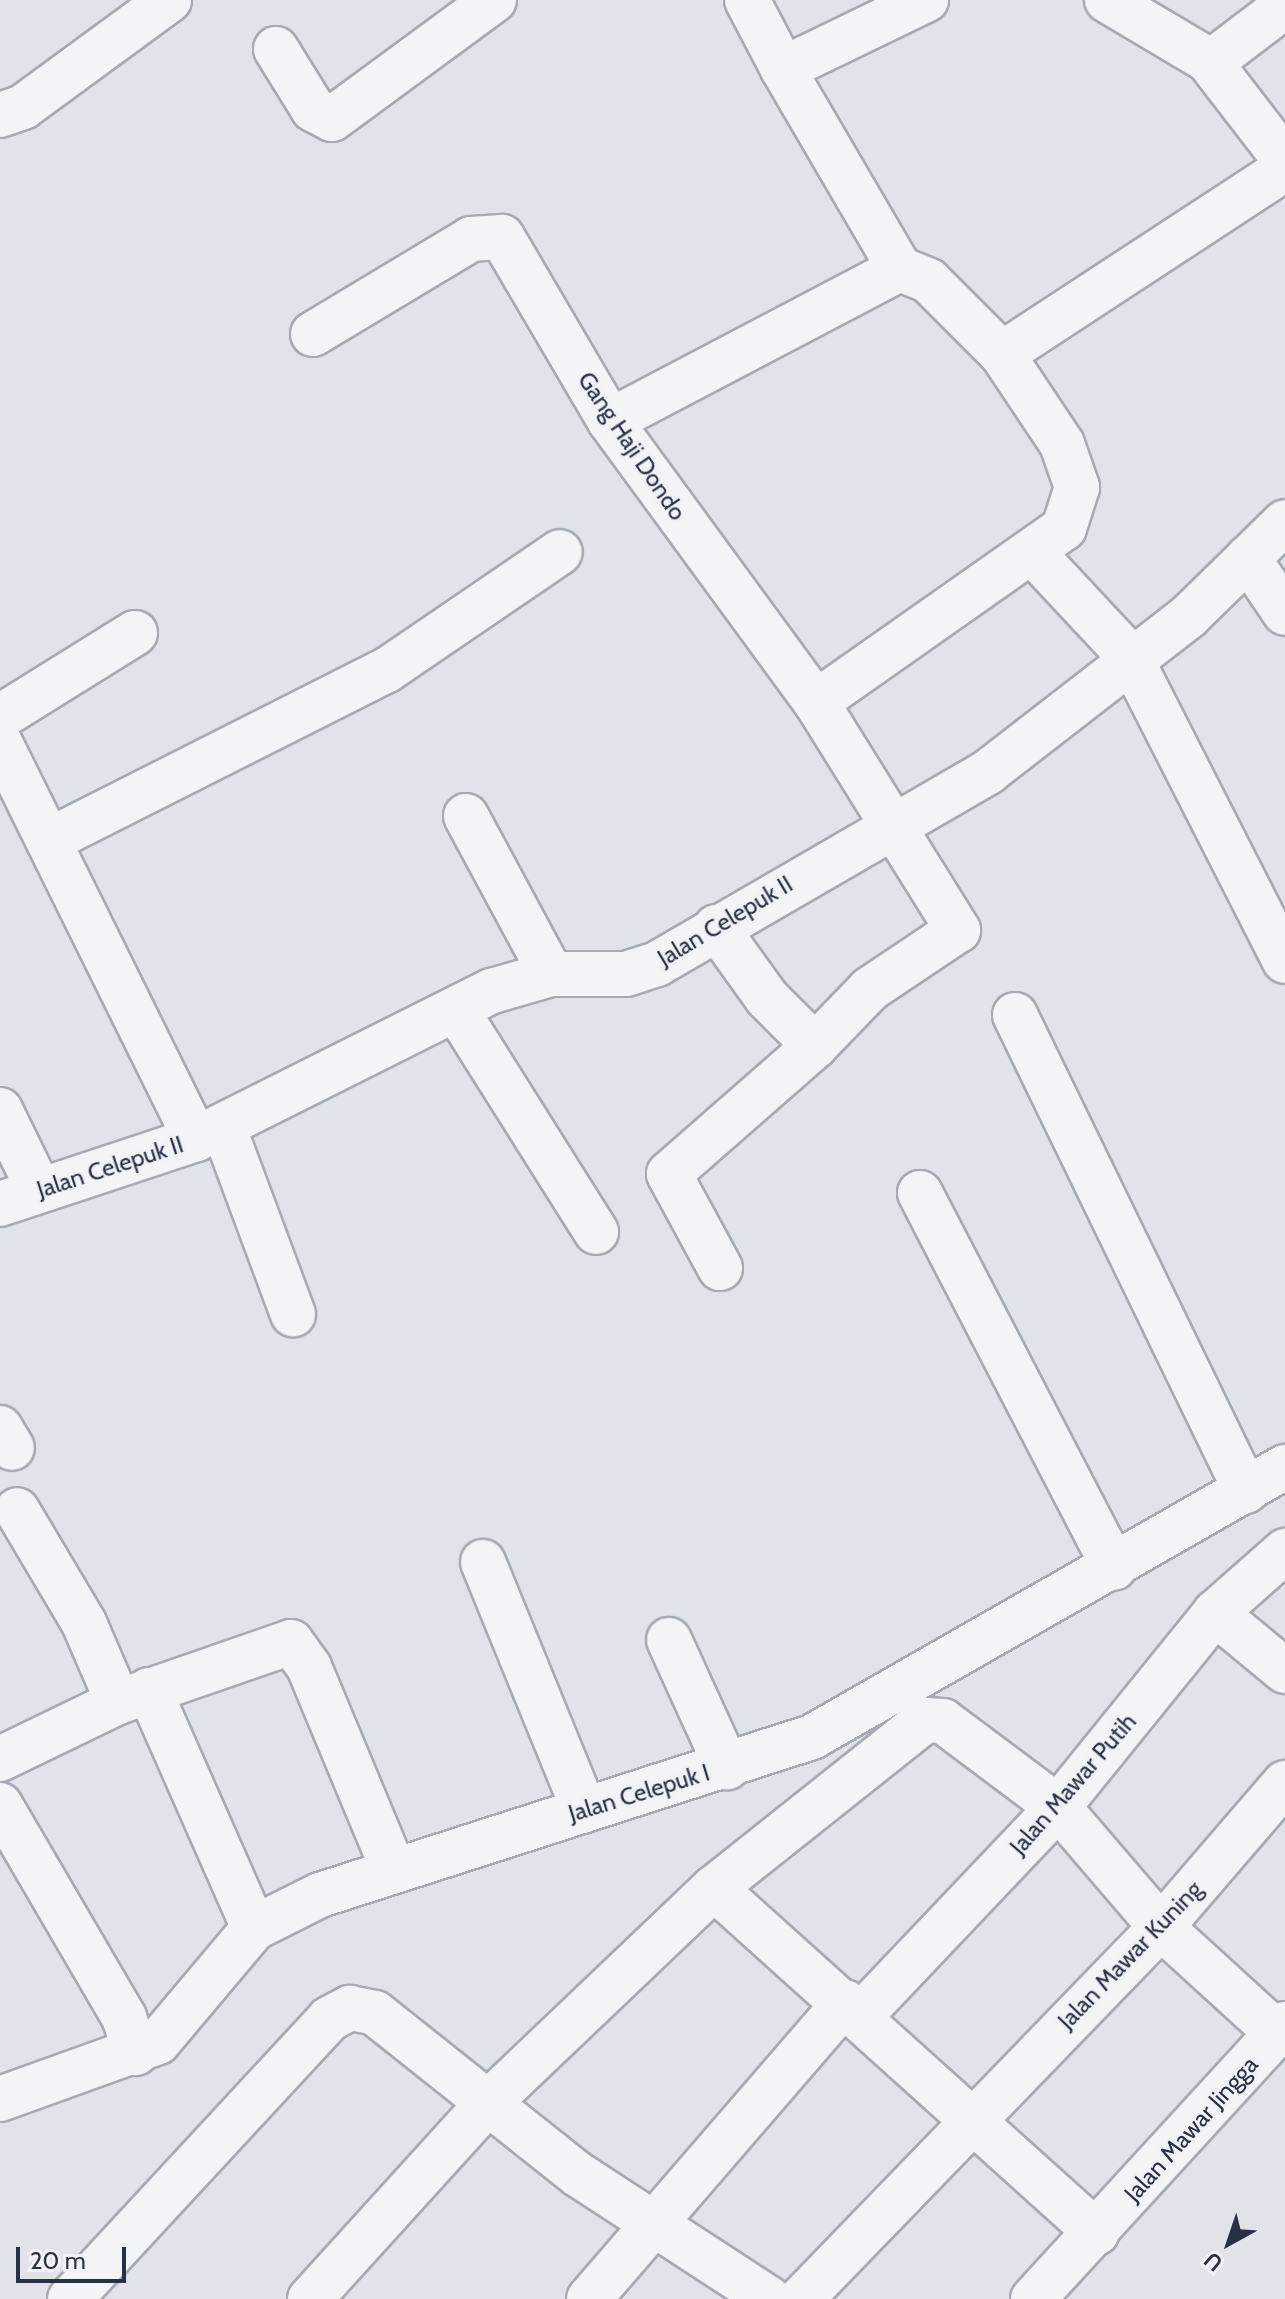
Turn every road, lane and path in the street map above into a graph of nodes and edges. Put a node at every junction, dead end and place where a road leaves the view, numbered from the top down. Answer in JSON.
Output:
{"nodes":[{"id":1,"x":169,"y":0,"type":"edge"},
{"id":2,"x":494,"y":0,"type":"edge"},
{"id":3,"x":747,"y":0,"type":"edge"},
{"id":4,"x":926,"y":0,"type":"edge"},
{"id":5,"x":1107,"y":0,"type":"edge"},
{"id":6,"x":1285,"y":6,"type":"edge"},
{"id":7,"x":276,"y":49,"type":"dead end"},
{"id":8,"x":1223,"y":53,"type":"dead end"},
{"id":9,"x":783,"y":69,"type":"junction"},
{"id":10,"x":0,"y":115,"type":"edge"},
{"id":11,"x":1285,"y":160,"type":"edge"},
{"id":12,"x":1285,"y":169,"type":"edge"},
{"id":13,"x":900,"y":269,"type":"junction"},
{"id":14,"x":313,"y":334,"type":"dead end"},
{"id":15,"x":1002,"y":354,"type":"junction"},
{"id":16,"x":610,"y":421,"type":"junction"},
{"id":17,"x":1285,"y":522,"type":"edge"},
{"id":18,"x":560,"y":552,"type":"dead end"},
{"id":19,"x":1034,"y":554,"type":"junction"},
{"id":20,"x":1248,"y":558,"type":"junction"},
{"id":21,"x":1285,"y":613,"type":"edge"},
{"id":22,"x":135,"y":633,"type":"dead end"},
{"id":23,"x":1130,"y":657,"type":"junction"},
{"id":24,"x":816,"y":702,"type":"junction"},
{"id":25,"x":0,"y":717,"type":"edge"},
{"id":26,"x":0,"y":743,"type":"edge"},
{"id":27,"x":466,"y":816,"type":"dead end"},
{"id":28,"x":892,"y":829,"type":"junction"},
{"id":29,"x":52,"y":839,"type":"junction"},
{"id":30,"x":716,"y":927,"type":"junction"},
{"id":31,"x":1285,"y":961,"type":"edge"},
{"id":32,"x":551,"y":974,"type":"junction"},
{"id":33,"x":457,"y":1011,"type":"junction"},
{"id":34,"x":1015,"y":1015,"type":"dead end"},
{"id":35,"x":815,"y":1046,"type":"junction"},
{"id":36,"x":0,"y":1110,"type":"edge"},
{"id":37,"x":209,"y":1132,"type":"junction"},
{"id":38,"x":920,"y":1193,"type":"dead end"},
{"id":39,"x":20,"y":1197,"type":"edge"},
{"id":40,"x":596,"y":1232,"type":"dead end"},
{"id":41,"x":720,"y":1268,"type":"dead end"},
{"id":42,"x":293,"y":1314,"type":"dead end"},
{"id":43,"x":1285,"y":1467,"type":"edge"},
{"id":44,"x":1246,"y":1491,"type":"junction"},
{"id":45,"x":17,"y":1510,"type":"dead end"},
{"id":46,"x":1285,"y":1551,"type":"edge"},
{"id":47,"x":483,"y":1562,"type":"dead end"},
{"id":48,"x":1114,"y":1568,"type":"junction"},
{"id":49,"x":1215,"y":1613,"type":"junction"},
{"id":50,"x":669,"y":1640,"type":"dead end"},
{"id":51,"x":1285,"y":1671,"type":"edge"},
{"id":52,"x":133,"y":1696,"type":"junction"},
{"id":53,"x":0,"y":1759,"type":"edge"},
{"id":54,"x":727,"y":1767,"type":"junction"},
{"id":55,"x":1285,"y":1783,"type":"edge"},
{"id":56,"x":0,"y":1805,"type":"edge"},
{"id":57,"x":1058,"y":1807,"type":"junction"},
{"id":58,"x":584,"y":1810,"type":"junction"},
{"id":59,"x":394,"y":1871,"type":"junction"},
{"id":60,"x":714,"y":1888,"type":"junction"},
{"id":61,"x":1161,"y":1927,"type":"junction"},
{"id":62,"x":254,"y":1928,"type":"junction"},
{"id":63,"x":852,"y":2009,"type":"junction"},
{"id":64,"x":1281,"y":2029,"type":"edge"},
{"id":65,"x":136,"y":2053,"type":"junction"},
{"id":66,"x":0,"y":2099,"type":"edge"},
{"id":67,"x":486,"y":2105,"type":"junction"},
{"id":68,"x":968,"y":2120,"type":"junction"},
{"id":69,"x":659,"y":2222,"type":"junction"},
{"id":70,"x":1097,"y":2233,"type":"junction"},
{"id":71,"x":70,"y":2299,"type":"edge"},
{"id":72,"x":310,"y":2299,"type":"edge"},
{"id":73,"x":589,"y":2299,"type":"edge"},
{"id":74,"x":769,"y":2299,"type":"edge"},
{"id":75,"x":801,"y":2299,"type":"edge"},
{"id":76,"x":1033,"y":2299,"type":"edge"}],
"edges":[{"from":1,"to":10,"type":"street"},
{"from":2,"to":7,"type":"street"},
{"from":3,"to":9,"type":"street"},
{"from":4,"to":9,"type":"street"},
{"from":5,"to":11,"type":"street"},
{"from":6,"to":8,"type":"street"},
{"from":9,"to":13,"type":"street"},
{"from":12,"to":15,"type":"street"},
{"from":13,"to":15,"type":"street"},
{"from":13,"to":16,"type":"street"},
{"from":14,"to":16,"type":"street","name":"Gang Haji Dondo"},
{"from":15,"to":19,"type":"street"},
{"from":16,"to":24,"type":"street","name":"Gang Haji Dondo"},
{"from":17,"to":20,"type":"street","name":"Jalan Celepuk II"},
{"from":18,"to":29,"type":"street"},
{"from":19,"to":23,"type":"street"},
{"from":19,"to":24,"type":"street"},
{"from":20,"to":21,"type":"street"},
{"from":20,"to":23,"type":"street","name":"Jalan Celepuk II"},
{"from":22,"to":25,"type":"street"},
{"from":23,"to":28,"type":"street","name":"Jalan Celepuk II"},
{"from":23,"to":31,"type":"street"},
{"from":24,"to":28,"type":"street","name":"Gang Haji Dondo"},
{"from":26,"to":29,"type":"street"},
{"from":27,"to":32,"type":"street"},
{"from":28,"to":30,"type":"street","name":"Jalan Celepuk II"},
{"from":28,"to":35,"type":"street","name":"Gang Haji Dondo"},
{"from":29,"to":37,"type":"street"},
{"from":30,"to":32,"type":"street","name":"Jalan Celepuk II"},
{"from":30,"to":35,"type":"street"},
{"from":32,"to":33,"type":"street","name":"Jalan Celepuk II"},
{"from":33,"to":37,"type":"street","name":"Jalan Celepuk II"},
{"from":33,"to":40,"type":"street"},
{"from":34,"to":44,"type":"street"},
{"from":35,"to":41,"type":"street"},
{"from":36,"to":39,"type":"street"},
{"from":37,"to":39,"type":"street","name":"Jalan Celepuk II"},
{"from":37,"to":42,"type":"street"},
{"from":38,"to":48,"type":"street"},
{"from":43,"to":44,"type":"street","name":"Jalan Celepuk I"},
{"from":44,"to":48,"type":"street","name":"Jalan Celepuk I"},
{"from":45,"to":52,"type":"street"},
{"from":46,"to":49,"type":"street","name":"Jalan Mawar Putih"},
{"from":47,"to":58,"type":"street"},
{"from":48,"to":54,"type":"street","name":"Jalan Celepuk I"},
{"from":49,"to":51,"type":"street"},
{"from":49,"to":57,"type":"street","name":"Jalan Mawar Putih"},
{"from":50,"to":54,"type":"street"},
{"from":52,"to":53,"type":"street"},
{"from":52,"to":59,"type":"street"},
{"from":52,"to":62,"type":"street"},
{"from":54,"to":58,"type":"street","name":"Jalan Celepuk I"},
{"from":55,"to":61,"type":"street","name":"Jalan Mawar Kuning"},
{"from":56,"to":65,"type":"street"},
{"from":57,"to":60,"type":"street"},
{"from":57,"to":61,"type":"street"},
{"from":57,"to":63,"type":"street","name":"Jalan Mawar Putih"},
{"from":58,"to":59,"type":"street","name":"Jalan Celepuk I"},
{"from":59,"to":62,"type":"street","name":"Jalan Celepuk I"},
{"from":60,"to":63,"type":"street"},
{"from":60,"to":67,"type":"street"},
{"from":61,"to":64,"type":"street"},
{"from":61,"to":68,"type":"street","name":"Jalan Mawar Kuning"},
{"from":62,"to":65,"type":"street","name":"Jalan Celepuk I"},
{"from":63,"to":68,"type":"street"},
{"from":63,"to":69,"type":"street","name":"Jalan Mawar Putih"},
{"from":64,"to":70,"type":"street","name":"Jalan Mawar Jingga"},
{"from":65,"to":66,"type":"street","name":"Jalan Celepuk I"},
{"from":67,"to":69,"type":"street"},
{"from":67,"to":71,"type":"street"},
{"from":67,"to":72,"type":"street"},
{"from":68,"to":70,"type":"street"},
{"from":68,"to":75,"type":"street","name":"Jalan Mawar Kuning"},
{"from":69,"to":73,"type":"street","name":"Jalan Mawar Putih"},
{"from":69,"to":74,"type":"street"},
{"from":70,"to":76,"type":"street","name":"Jalan Mawar Jingga"}]}
